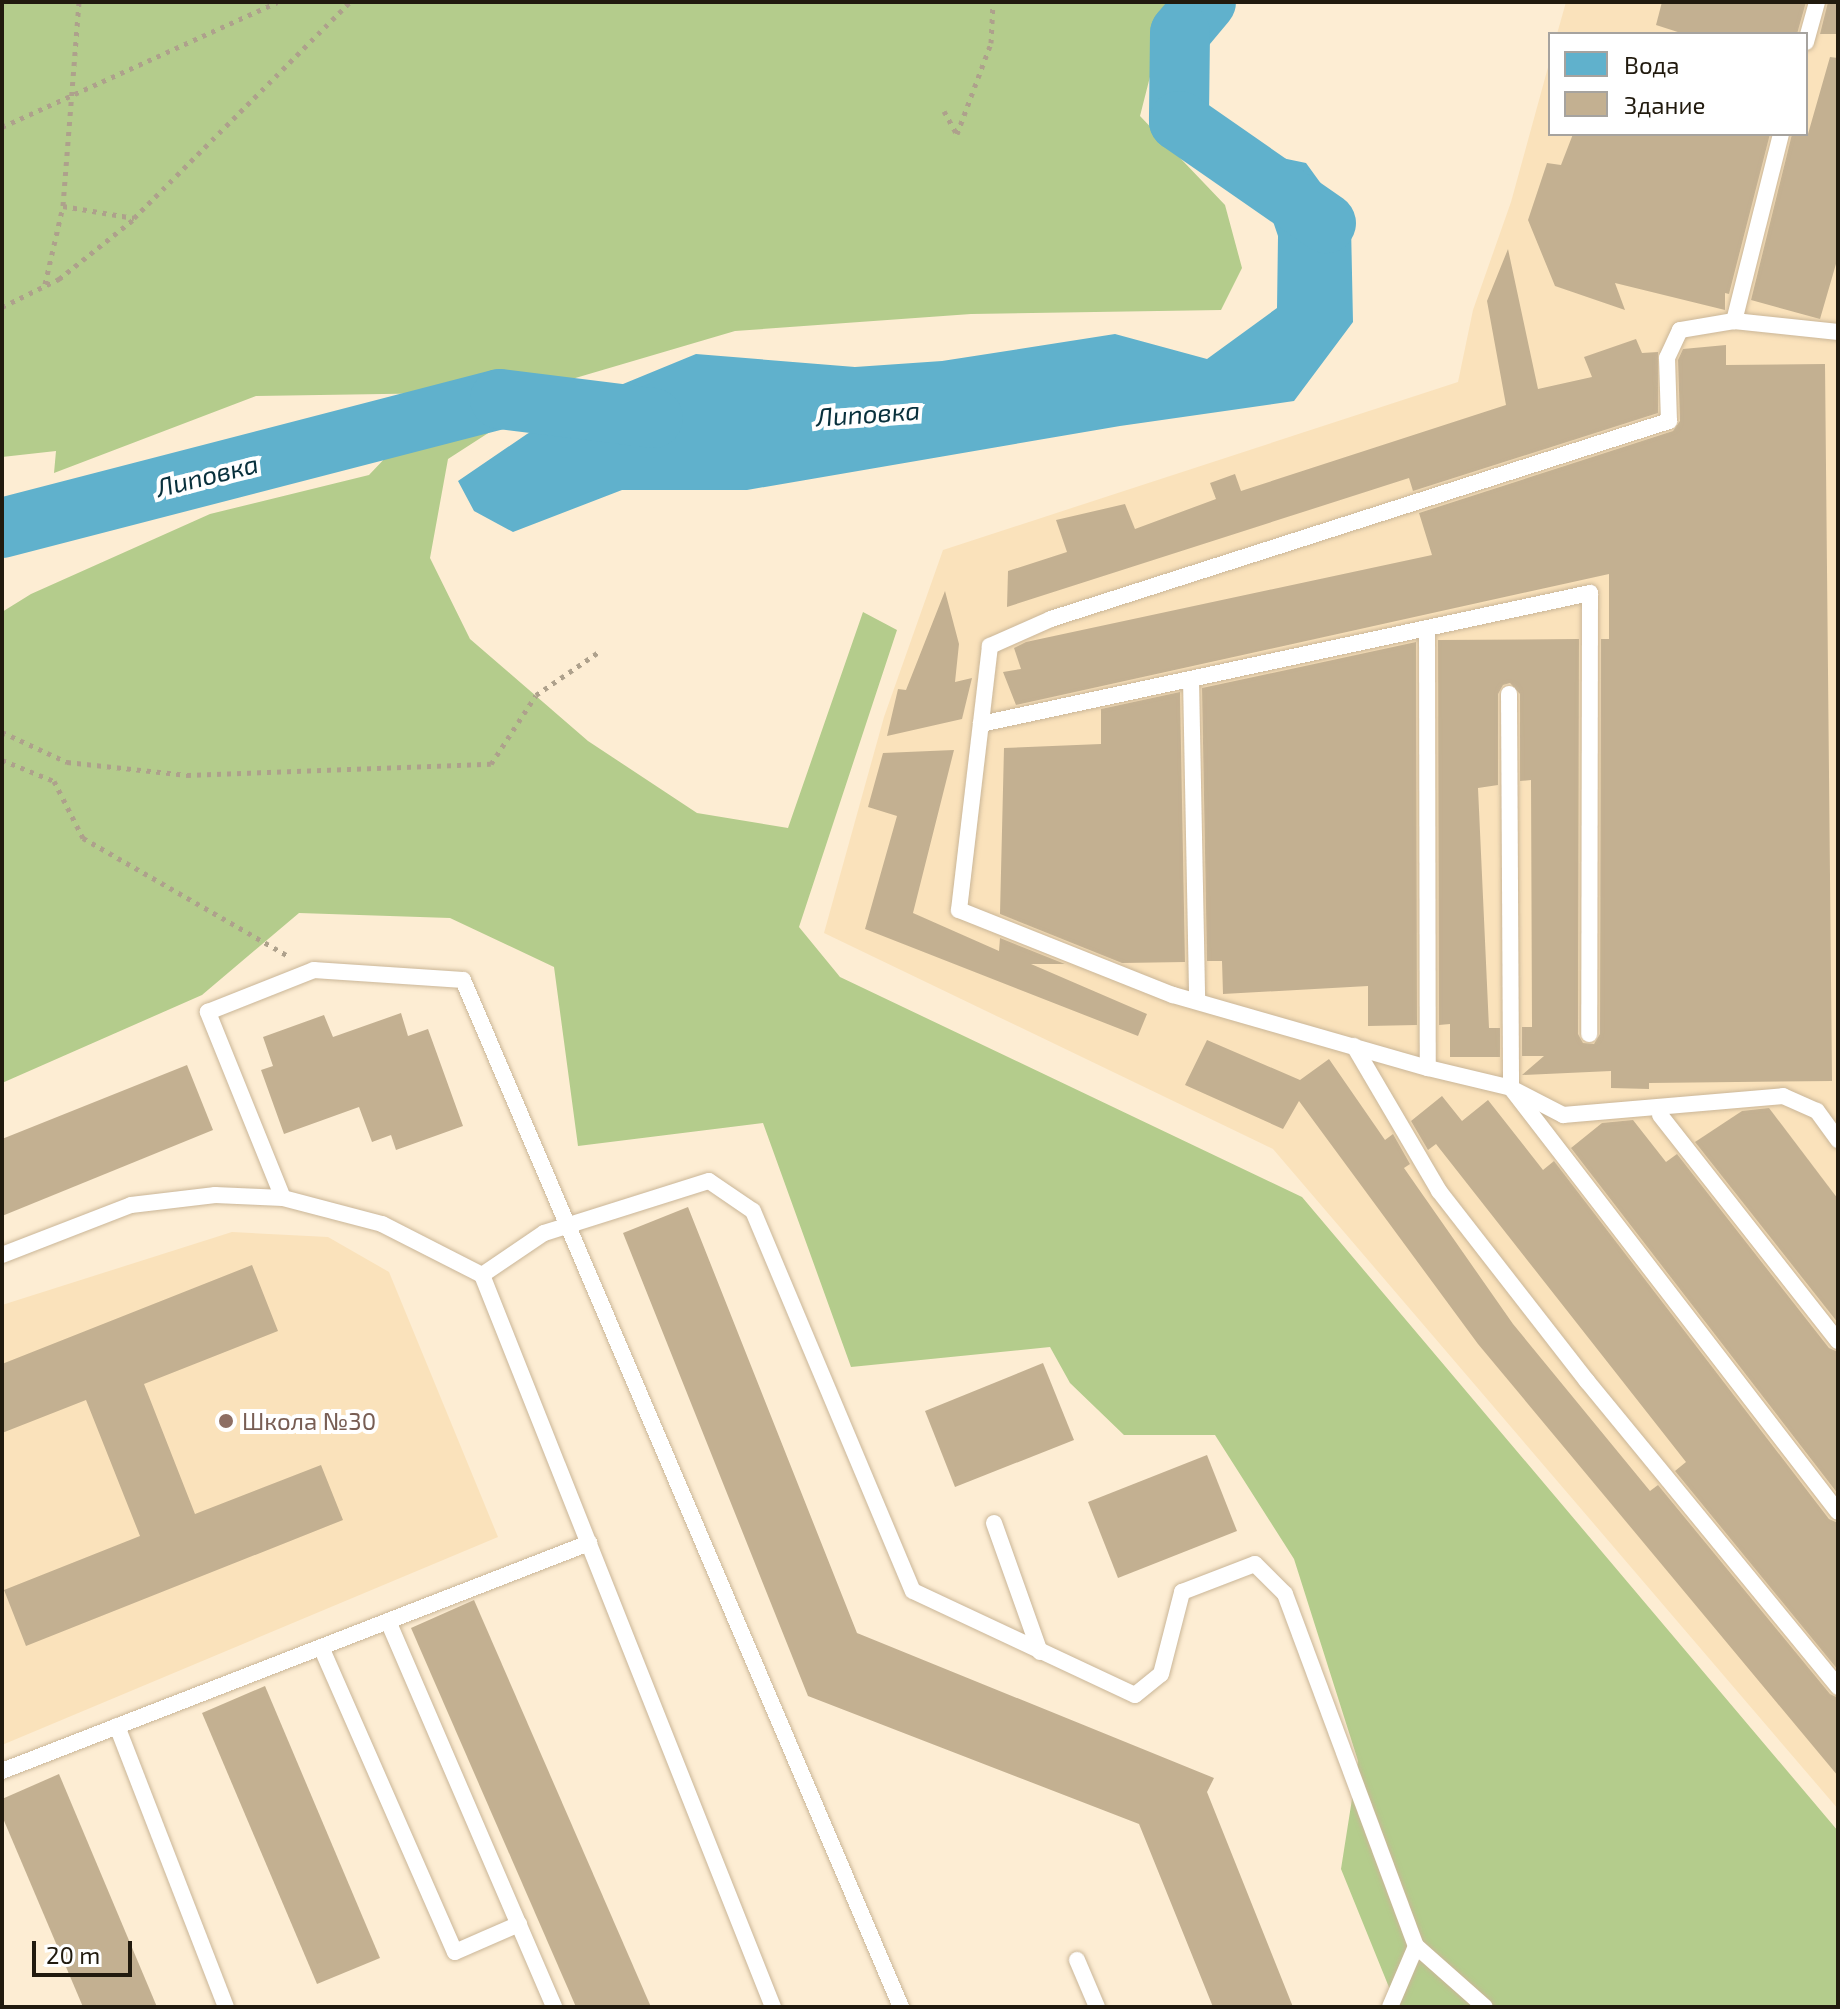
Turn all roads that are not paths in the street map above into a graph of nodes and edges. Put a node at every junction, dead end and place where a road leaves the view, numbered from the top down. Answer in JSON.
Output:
{"nodes":[{"id":1,"x":1817,"y":2,"type":"edge"},
{"id":2,"x":1808,"y":35,"type":"edge"},
{"id":3,"x":1780,"y":136,"type":"edge"},
{"id":4,"x":1734,"y":321,"type":"junction"},
{"id":5,"x":1838,"y":332,"type":"edge"},
{"id":6,"x":1427,"y":628,"type":"junction"},
{"id":7,"x":1191,"y":679,"type":"junction"},
{"id":8,"x":1509,"y":694,"type":"dead end"},
{"id":9,"x":981,"y":724,"type":"junction"},
{"id":10,"x":1197,"y":1001,"type":"junction"},
{"id":11,"x":1589,"y":1034,"type":"dead end"},
{"id":12,"x":1354,"y":1046,"type":"junction"},
{"id":13,"x":1428,"y":1068,"type":"junction"},
{"id":14,"x":1511,"y":1088,"type":"junction"},
{"id":15,"x":1660,"y":1115,"type":"dead end"},
{"id":16,"x":1838,"y":1140,"type":"edge"},
{"id":17,"x":283,"y":1198,"type":"junction"},
{"id":18,"x":568,"y":1225,"type":"junction"},
{"id":19,"x":2,"y":1255,"type":"edge"},
{"id":20,"x":482,"y":1275,"type":"junction"},
{"id":21,"x":1838,"y":1341,"type":"edge"},
{"id":22,"x":1838,"y":1512,"type":"edge"},
{"id":23,"x":994,"y":1523,"type":"dead end"},
{"id":24,"x":589,"y":1543,"type":"junction"},
{"id":25,"x":388,"y":1621,"type":"junction"},
{"id":26,"x":321,"y":1647,"type":"junction"},
{"id":27,"x":1040,"y":1652,"type":"junction"},
{"id":28,"x":1838,"y":1687,"type":"edge"},
{"id":29,"x":117,"y":1726,"type":"junction"},
{"id":30,"x":2,"y":1771,"type":"edge"},
{"id":31,"x":519,"y":1924,"type":"junction"},
{"id":32,"x":1416,"y":1946,"type":"junction"},
{"id":33,"x":1077,"y":1960,"type":"dead end"},
{"id":34,"x":226,"y":2007,"type":"edge"},
{"id":35,"x":554,"y":2007,"type":"edge"},
{"id":36,"x":773,"y":2007,"type":"edge"},
{"id":37,"x":901,"y":2007,"type":"edge"},
{"id":38,"x":1097,"y":2007,"type":"edge"},
{"id":39,"x":1390,"y":2007,"type":"edge"},
{"id":40,"x":1485,"y":2007,"type":"edge"}],
"edges":[{"from":1,"to":2,"type":"lane"},
{"from":3,"to":4,"type":"lane"},
{"from":4,"to":5,"type":"lane"},
{"from":4,"to":9,"type":"lane"},
{"from":6,"to":7,"type":"lane"},
{"from":6,"to":11,"type":"lane"},
{"from":6,"to":13,"type":"lane"},
{"from":7,"to":9,"type":"lane"},
{"from":7,"to":10,"type":"lane"},
{"from":8,"to":14,"type":"lane"},
{"from":9,"to":10,"type":"lane"},
{"from":10,"to":12,"type":"lane"},
{"from":12,"to":13,"type":"lane"},
{"from":12,"to":28,"type":"lane"},
{"from":13,"to":14,"type":"lane"},
{"from":14,"to":16,"type":"lane"},
{"from":14,"to":22,"type":"lane"},
{"from":15,"to":21,"type":"lane"},
{"from":17,"to":18,"type":"lane"},
{"from":17,"to":19,"type":"lane"},
{"from":17,"to":20,"type":"lane"},
{"from":18,"to":20,"type":"lane"},
{"from":18,"to":27,"type":"lane"},
{"from":18,"to":37,"type":"lane"},
{"from":20,"to":24,"type":"lane"},
{"from":23,"to":27,"type":"lane"},
{"from":24,"to":25,"type":"lane"},
{"from":24,"to":36,"type":"lane"},
{"from":25,"to":26,"type":"lane"},
{"from":25,"to":31,"type":"lane"},
{"from":26,"to":29,"type":"lane"},
{"from":26,"to":31,"type":"lane"},
{"from":27,"to":32,"type":"lane"},
{"from":29,"to":30,"type":"lane"},
{"from":29,"to":34,"type":"lane"},
{"from":31,"to":35,"type":"lane"},
{"from":32,"to":39,"type":"lane"},
{"from":32,"to":40,"type":"lane"},
{"from":33,"to":38,"type":"lane"}]}
